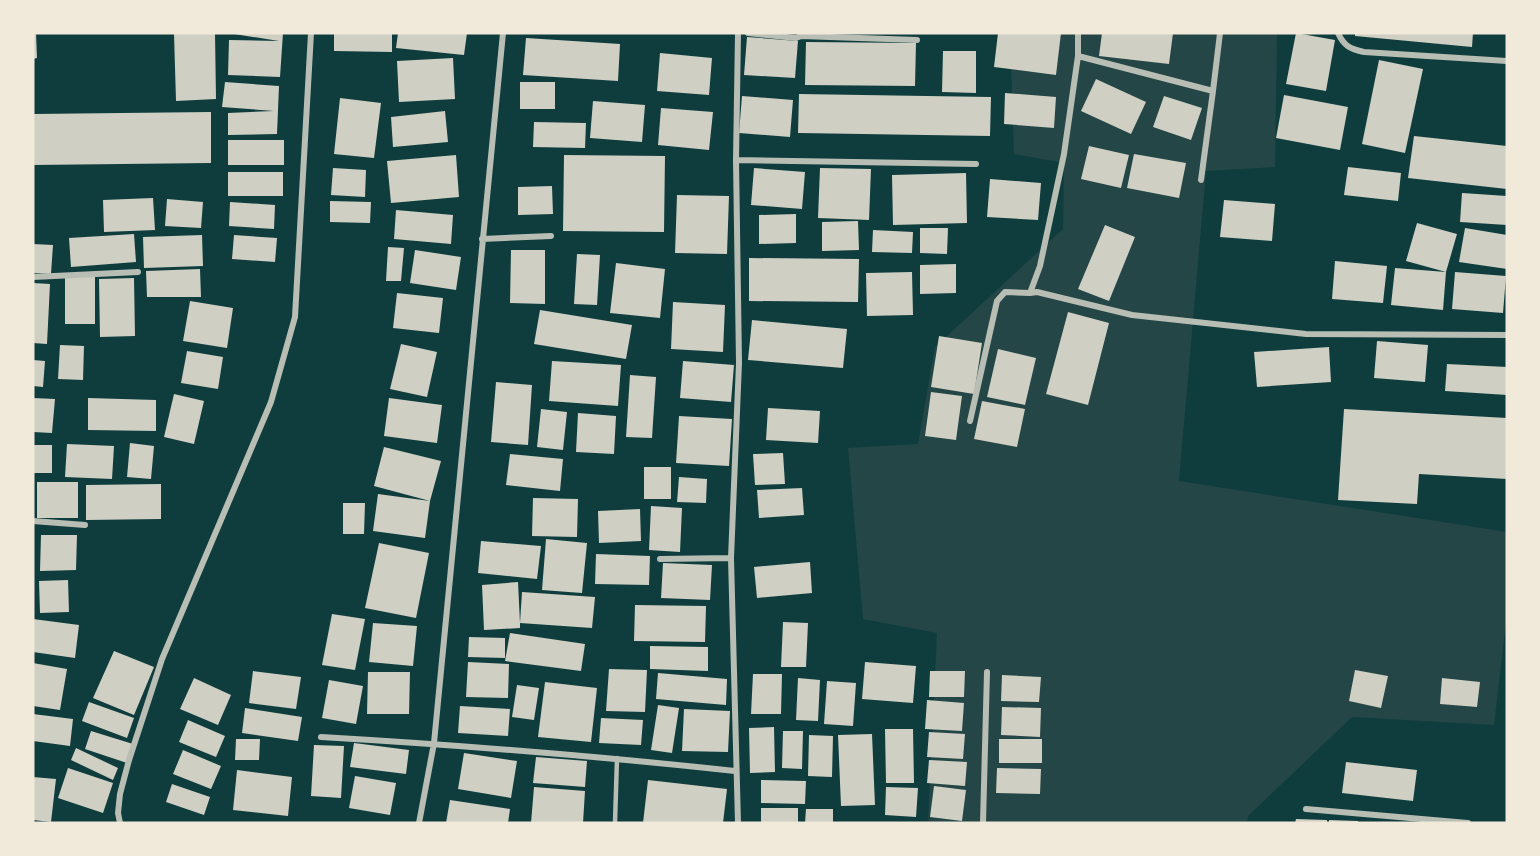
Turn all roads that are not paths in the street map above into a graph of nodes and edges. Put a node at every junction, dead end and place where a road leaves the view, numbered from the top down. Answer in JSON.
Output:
{"nodes":[{"id":1,"x":311,"y":33,"type":"edge"},
{"id":2,"x":503,"y":33,"type":"edge"},
{"id":3,"x":738,"y":33,"type":"edge"},
{"id":4,"x":748,"y":33,"type":"edge"},
{"id":5,"x":1078,"y":33,"type":"edge"},
{"id":6,"x":1220,"y":33,"type":"edge"},
{"id":7,"x":1338,"y":33,"type":"edge"},
{"id":8,"x":917,"y":40,"type":"dead end"},
{"id":9,"x":1078,"y":56,"type":"junction"},
{"id":10,"x":1507,"y":61,"type":"edge"},
{"id":11,"x":1213,"y":91,"type":"junction"},
{"id":12,"x":736,"y":160,"type":"junction"},
{"id":13,"x":976,"y":164,"type":"dead end"},
{"id":14,"x":1201,"y":180,"type":"dead end"},
{"id":15,"x":551,"y":236,"type":"dead end"},
{"id":16,"x":482,"y":238,"type":"junction"},
{"id":17,"x":138,"y":272,"type":"dead end"},
{"id":18,"x":33,"y":277,"type":"edge"},
{"id":19,"x":1030,"y":293,"type":"junction"},
{"id":20,"x":1507,"y":335,"type":"edge"},
{"id":21,"x":970,"y":421,"type":"dead end"},
{"id":22,"x":33,"y":521,"type":"edge"},
{"id":23,"x":85,"y":525,"type":"dead end"},
{"id":24,"x":731,"y":558,"type":"junction"},
{"id":25,"x":660,"y":559,"type":"dead end"},
{"id":26,"x":987,"y":672,"type":"dead end"},
{"id":27,"x":321,"y":737,"type":"dead end"},
{"id":28,"x":434,"y":743,"type":"junction"},
{"id":29,"x":617,"y":758,"type":"junction"},
{"id":30,"x":735,"y":771,"type":"junction"},
{"id":31,"x":1306,"y":809,"type":"dead end"},
{"id":32,"x":120,"y":823,"type":"edge"},
{"id":33,"x":419,"y":823,"type":"edge"},
{"id":34,"x":615,"y":823,"type":"edge"},
{"id":35,"x":738,"y":823,"type":"edge"},
{"id":36,"x":983,"y":823,"type":"edge"},
{"id":37,"x":1468,"y":823,"type":"edge"}],
"edges":[{"from":1,"to":32,"type":"street"},
{"from":2,"to":16,"type":"street"},
{"from":3,"to":12,"type":"street"},
{"from":4,"to":8,"type":"street"},
{"from":5,"to":9,"type":"street"},
{"from":6,"to":11,"type":"street"},
{"from":7,"to":10,"type":"street"},
{"from":9,"to":11,"type":"street"},
{"from":9,"to":19,"type":"street"},
{"from":11,"to":14,"type":"street"},
{"from":12,"to":13,"type":"street"},
{"from":12,"to":24,"type":"street"},
{"from":15,"to":16,"type":"street"},
{"from":16,"to":28,"type":"street"},
{"from":17,"to":18,"type":"street"},
{"from":19,"to":20,"type":"street"},
{"from":19,"to":21,"type":"street"},
{"from":22,"to":23,"type":"street"},
{"from":24,"to":25,"type":"street"},
{"from":24,"to":30,"type":"street"},
{"from":26,"to":36,"type":"street"},
{"from":27,"to":28,"type":"street"},
{"from":28,"to":29,"type":"street"},
{"from":28,"to":33,"type":"street"},
{"from":29,"to":30,"type":"street"},
{"from":29,"to":34,"type":"lane"},
{"from":30,"to":35,"type":"street"},
{"from":31,"to":37,"type":"street"}]}
